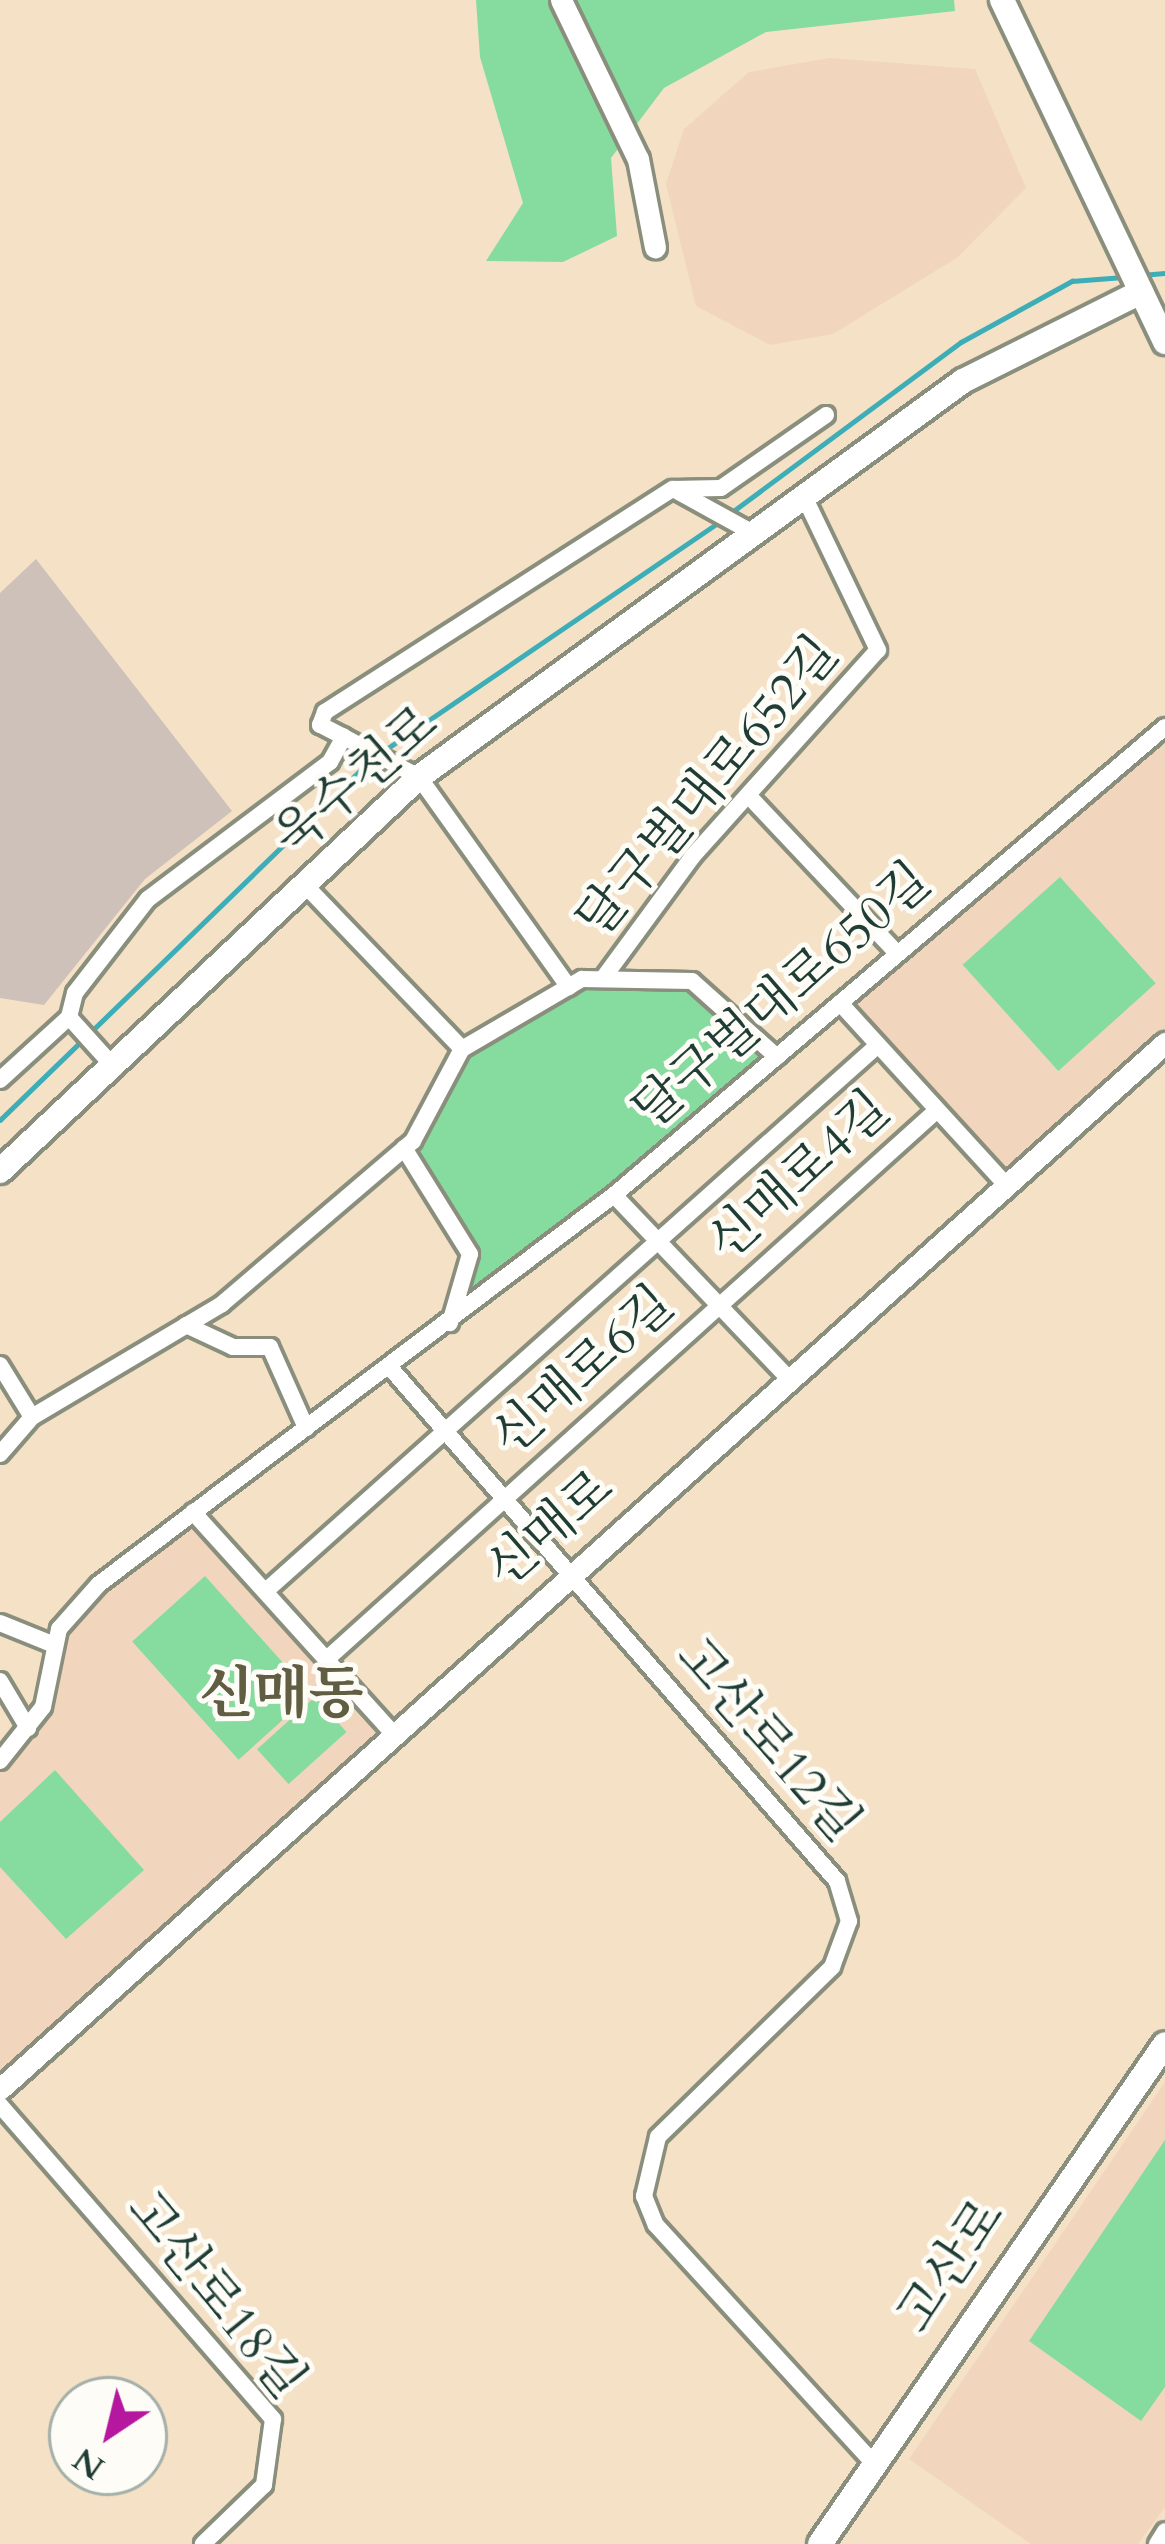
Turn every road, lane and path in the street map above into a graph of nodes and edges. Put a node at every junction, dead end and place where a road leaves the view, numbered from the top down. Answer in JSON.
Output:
{"nodes":[{"id":1,"x":562,"y":0,"type":"edge"},
{"id":2,"x":1001,"y":0,"type":"edge"},
{"id":3,"x":655,"y":247,"type":"dead end"},
{"id":4,"x":1141,"y":292,"type":"junction"},
{"id":5,"x":1165,"y":343,"type":"edge"},
{"id":6,"x":826,"y":415,"type":"dead end"},
{"id":7,"x":673,"y":489,"type":"junction"},
{"id":8,"x":805,"y":498,"type":"junction"},
{"id":9,"x":755,"y":534,"type":"junction"},
{"id":10,"x":1165,"y":727,"type":"edge"},
{"id":11,"x":344,"y":737,"type":"junction"},
{"id":12,"x":419,"y":777,"type":"junction"},
{"id":13,"x":748,"y":795,"type":"junction"},
{"id":14,"x":305,"y":885,"type":"junction"},
{"id":15,"x":897,"y":952,"type":"junction"},
{"id":16,"x":604,"y":977,"type":"junction"},
{"id":17,"x":568,"y":987,"type":"junction"},
{"id":18,"x":840,"y":1003,"type":"junction"},
{"id":19,"x":69,"y":1017,"type":"junction"},
{"id":20,"x":1165,"y":1043,"type":"edge"},
{"id":21,"x":878,"y":1045,"type":"junction"},
{"id":22,"x":462,"y":1048,"type":"junction"},
{"id":23,"x":777,"y":1057,"type":"junction"},
{"id":24,"x":115,"y":1068,"type":"junction"},
{"id":25,"x":0,"y":1080,"type":"edge"},
{"id":26,"x":937,"y":1110,"type":"junction"},
{"id":27,"x":404,"y":1148,"type":"junction"},
{"id":28,"x":0,"y":1171,"type":"edge"},
{"id":29,"x":1005,"y":1184,"type":"junction"},
{"id":30,"x":614,"y":1195,"type":"junction"},
{"id":31,"x":658,"y":1241,"type":"junction"},
{"id":32,"x":718,"y":1305,"type":"junction"},
{"id":33,"x":450,"y":1324,"type":"junction"},
{"id":34,"x":186,"y":1325,"type":"junction"},
{"id":35,"x":0,"y":1365,"type":"edge"},
{"id":36,"x":393,"y":1370,"type":"junction"},
{"id":37,"x":788,"y":1378,"type":"junction"},
{"id":38,"x":32,"y":1417,"type":"junction"},
{"id":39,"x":306,"y":1428,"type":"junction"},
{"id":40,"x":443,"y":1431,"type":"junction"},
{"id":41,"x":0,"y":1454,"type":"edge"},
{"id":42,"x":506,"y":1499,"type":"junction"},
{"id":43,"x":193,"y":1512,"type":"junction"},
{"id":44,"x":567,"y":1576,"type":"junction"},
{"id":45,"x":268,"y":1588,"type":"junction"},
{"id":46,"x":0,"y":1623,"type":"edge"},
{"id":47,"x":52,"y":1644,"type":"junction"},
{"id":48,"x":328,"y":1658,"type":"junction"},
{"id":49,"x":0,"y":1681,"type":"edge"},
{"id":50,"x":28,"y":1728,"type":"junction"},
{"id":51,"x":392,"y":1732,"type":"junction"},
{"id":52,"x":0,"y":1761,"type":"edge"},
{"id":53,"x":1165,"y":2044,"type":"edge"},
{"id":54,"x":0,"y":2089,"type":"edge"},
{"id":55,"x":0,"y":2105,"type":"edge"},
{"id":56,"x":874,"y":2464,"type":"junction"},
{"id":57,"x":1165,"y":2531,"type":"edge"},
{"id":58,"x":203,"y":2544,"type":"edge"},
{"id":59,"x":820,"y":2544,"type":"edge"},
{"id":60,"x":1156,"y":2544,"type":"edge"}],
"edges":[{"from":1,"to":3,"type":"street"},
{"from":2,"to":4,"type":"main road"},
{"from":4,"to":5,"type":"main road"},
{"from":4,"to":8,"type":"main road","name":"욱수천로"},
{"from":6,"to":7,"type":"street"},
{"from":7,"to":9,"type":"street"},
{"from":7,"to":11,"type":"street"},
{"from":8,"to":9,"type":"main road","name":"욱수천로"},
{"from":8,"to":13,"type":"street","name":"달구벌대로652길"},
{"from":9,"to":12,"type":"main road","name":"욱수천로"},
{"from":10,"to":15,"type":"street","name":"달구벌대로650길"},
{"from":11,"to":12,"type":"street"},
{"from":11,"to":19,"type":"street"},
{"from":12,"to":14,"type":"main road","name":"욱수천로"},
{"from":12,"to":17,"type":"street","name":"달구벌대로652길"},
{"from":13,"to":15,"type":"street"},
{"from":13,"to":16,"type":"street","name":"달구벌대로652길"},
{"from":14,"to":22,"type":"street"},
{"from":14,"to":24,"type":"main road","name":"욱수천로"},
{"from":15,"to":18,"type":"street","name":"달구벌대로650길"},
{"from":16,"to":17,"type":"street","name":"달구벌대로652길"},
{"from":16,"to":23,"type":"street","name":"달구벌대로652길"},
{"from":17,"to":22,"type":"street","name":"달구벌대로652길"},
{"from":18,"to":21,"type":"street"},
{"from":18,"to":23,"type":"street","name":"달구벌대로650길"},
{"from":19,"to":24,"type":"street"},
{"from":19,"to":25,"type":"street"},
{"from":20,"to":29,"type":"street","name":"신매로"},
{"from":21,"to":26,"type":"street"},
{"from":21,"to":31,"type":"street","name":"신매로4길"},
{"from":22,"to":27,"type":"street","name":"달구벌대로652길"},
{"from":23,"to":30,"type":"street","name":"달구벌대로650길"},
{"from":24,"to":28,"type":"main road","name":"욱수천로"},
{"from":26,"to":29,"type":"street"},
{"from":26,"to":32,"type":"street","name":"신매로4길"},
{"from":27,"to":33,"type":"street"},
{"from":27,"to":34,"type":"street","name":"달구벌대로652길"},
{"from":29,"to":37,"type":"street","name":"신매로"},
{"from":30,"to":31,"type":"street","name":"신매로4길"},
{"from":30,"to":33,"type":"street","name":"달구벌대로650길"},
{"from":31,"to":32,"type":"street","name":"신매로4길"},
{"from":31,"to":40,"type":"street","name":"신매로6길"},
{"from":32,"to":37,"type":"street","name":"신매로4길"},
{"from":32,"to":42,"type":"street","name":"신매로6길"},
{"from":33,"to":36,"type":"street","name":"달구벌대로650길"},
{"from":34,"to":38,"type":"street","name":"달구벌대로652길"},
{"from":34,"to":39,"type":"street"},
{"from":35,"to":38,"type":"street"},
{"from":36,"to":39,"type":"street","name":"달구벌대로650길"},
{"from":36,"to":40,"type":"street","name":"신매로6길"},
{"from":37,"to":44,"type":"street","name":"신매로"},
{"from":38,"to":41,"type":"street","name":"달구벌대로652길"},
{"from":39,"to":43,"type":"street","name":"달구벌대로650길"},
{"from":40,"to":42,"type":"street","name":"신매로6길"},
{"from":40,"to":45,"type":"street"},
{"from":42,"to":44,"type":"street","name":"신매로6길"},
{"from":42,"to":48,"type":"street"},
{"from":43,"to":45,"type":"street"},
{"from":43,"to":47,"type":"street","name":"달구벌대로650길"},
{"from":44,"to":51,"type":"street","name":"신매로"},
{"from":44,"to":56,"type":"street","name":"고산로12길"},
{"from":45,"to":48,"type":"street"},
{"from":46,"to":47,"type":"street"},
{"from":47,"to":50,"type":"street","name":"달구벌대로650길"},
{"from":48,"to":51,"type":"street"},
{"from":49,"to":50,"type":"street"},
{"from":50,"to":52,"type":"street","name":"달구벌대로650길"},
{"from":51,"to":54,"type":"street","name":"신매로"},
{"from":53,"to":56,"type":"main road","name":"고산로"},
{"from":55,"to":58,"type":"street","name":"고산로18길"},
{"from":56,"to":59,"type":"main road","name":"고산로"},
{"from":57,"to":60,"type":"street"}]}
